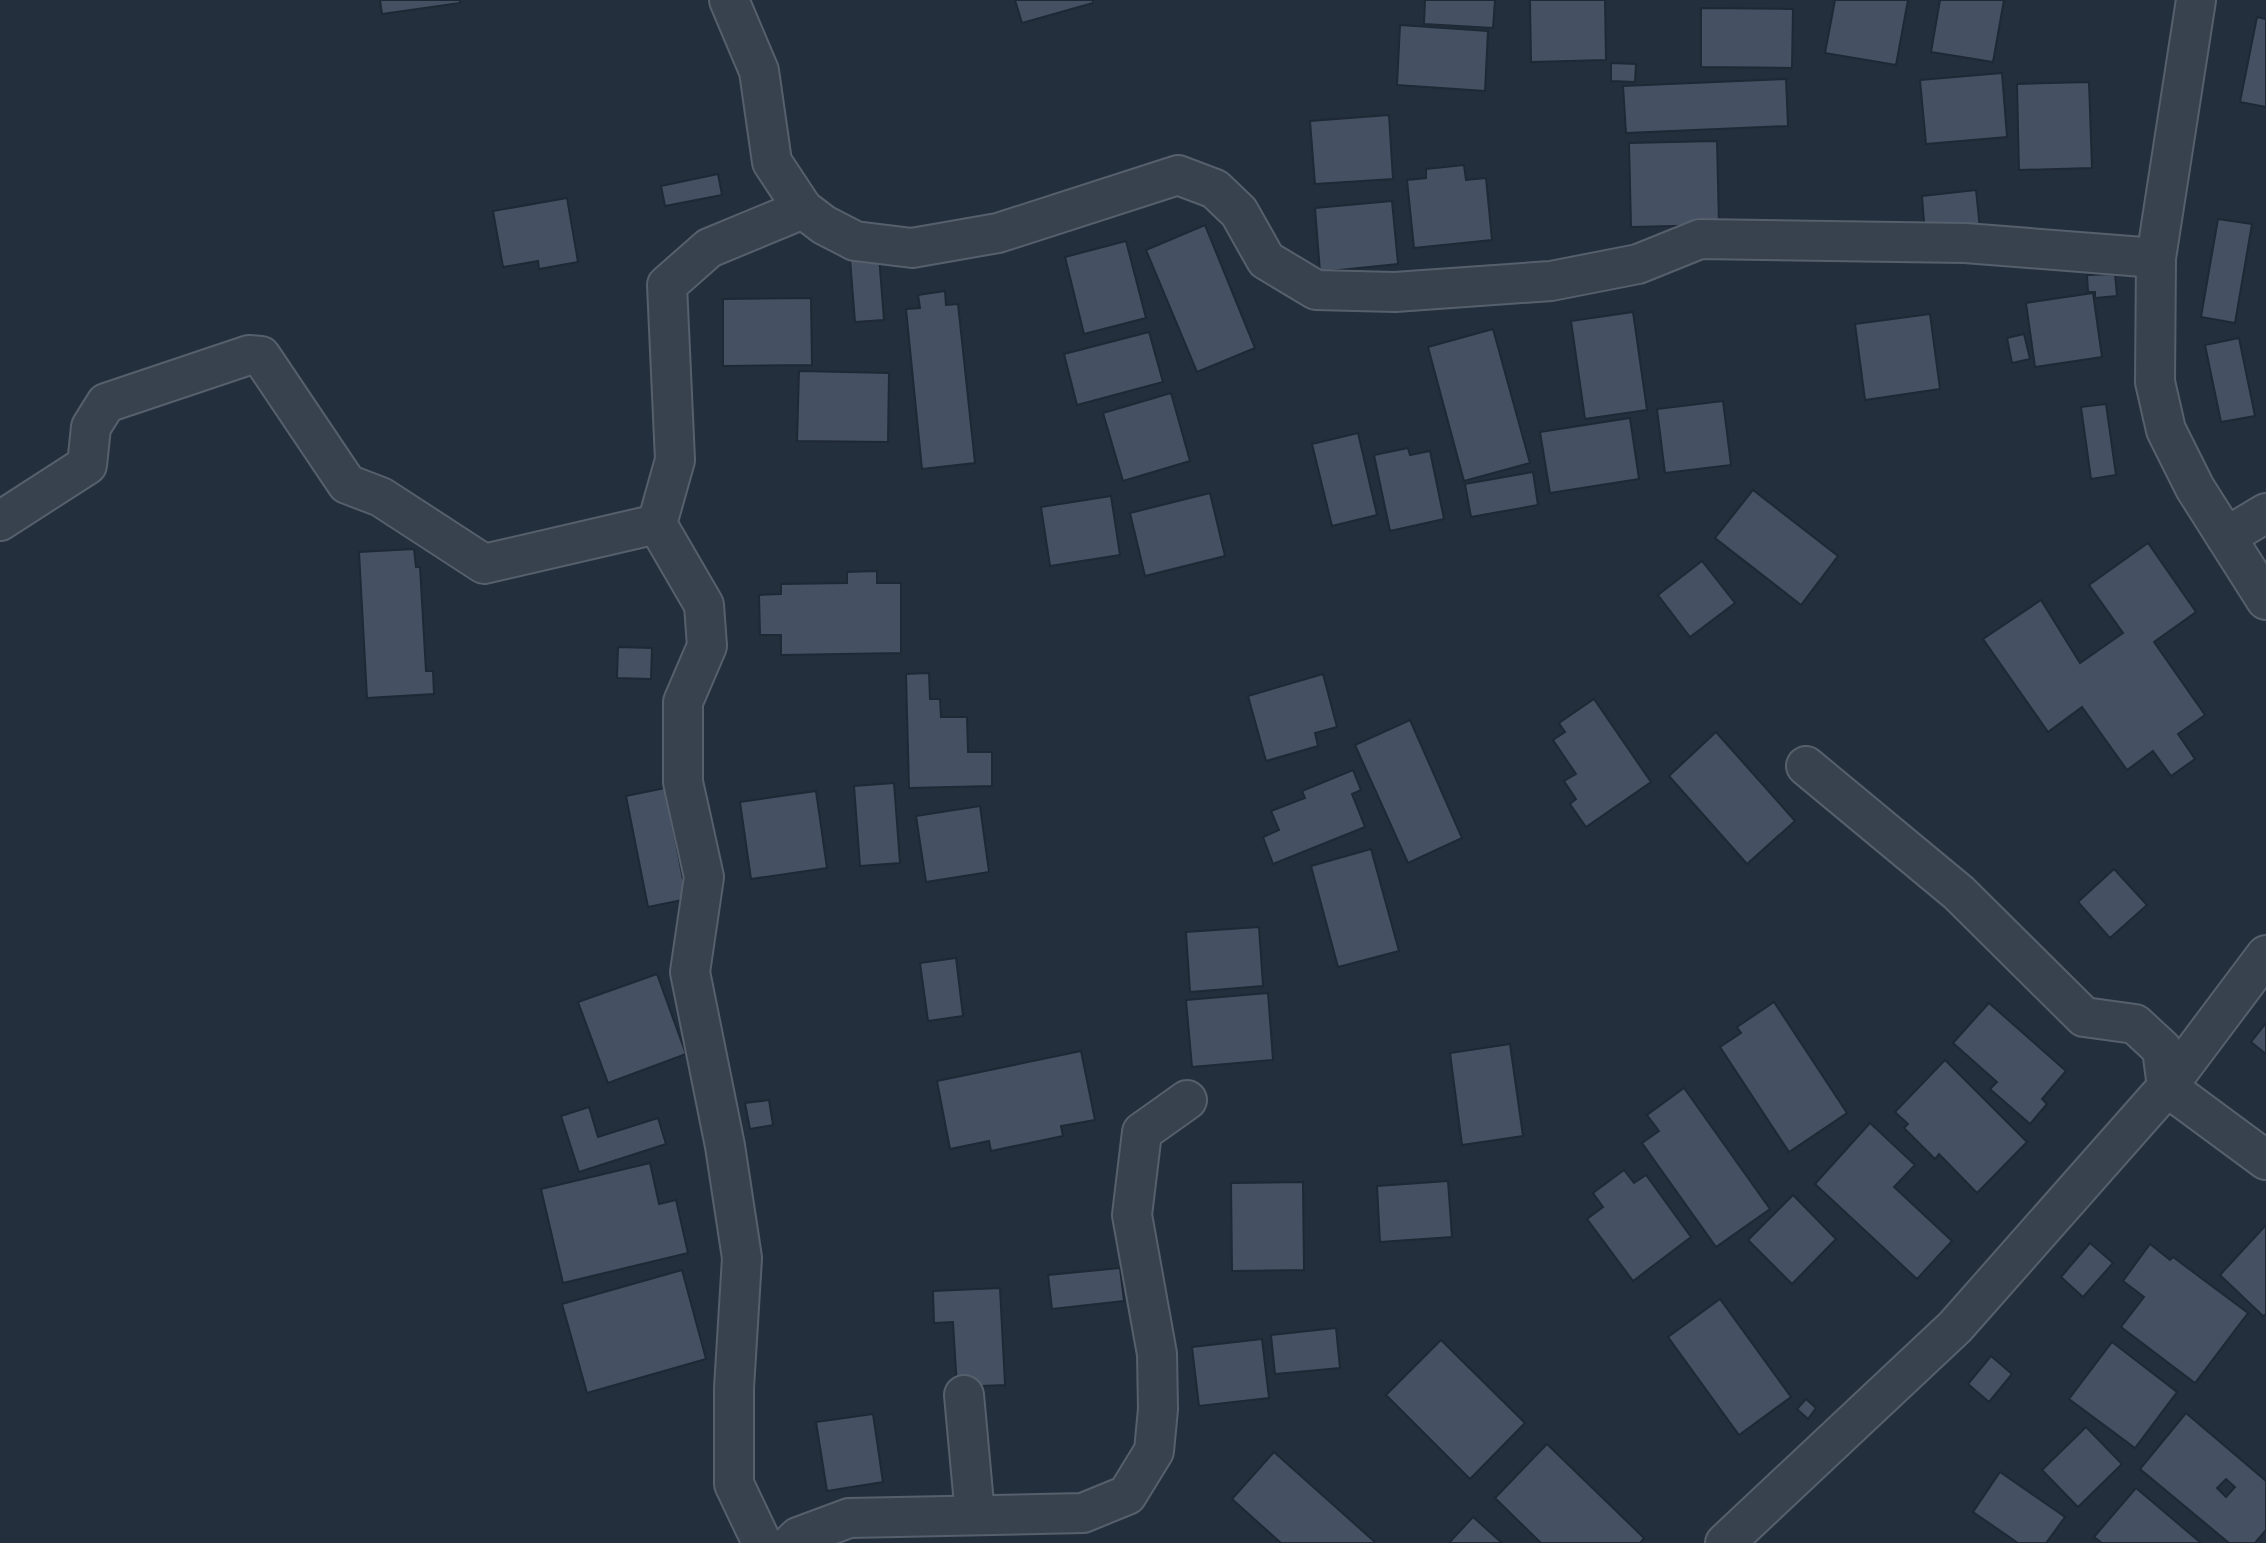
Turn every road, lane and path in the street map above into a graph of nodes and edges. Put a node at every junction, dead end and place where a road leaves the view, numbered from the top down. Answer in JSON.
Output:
{"nodes":[{"id":1,"x":729,"y":0,"type":"edge"},
{"id":2,"x":2196,"y":0,"type":"edge"},
{"id":3,"x":803,"y":209,"type":"junction"},
{"id":4,"x":2156,"y":258,"type":"junction"},
{"id":5,"x":2266,"y":513,"type":"edge"},
{"id":6,"x":0,"y":522,"type":"edge"},
{"id":7,"x":657,"y":524,"type":"junction"},
{"id":8,"x":2226,"y":537,"type":"junction"},
{"id":9,"x":2266,"y":600,"type":"edge"},
{"id":10,"x":1806,"y":766,"type":"dead end"},
{"id":11,"x":2266,"y":955,"type":"edge"},
{"id":12,"x":2167,"y":1087,"type":"junction"},
{"id":13,"x":1187,"y":1100,"type":"dead end"},
{"id":14,"x":2266,"y":1160,"type":"edge"},
{"id":15,"x":964,"y":1395,"type":"dead end"},
{"id":16,"x":975,"y":1515,"type":"junction"},
{"id":17,"x":762,"y":1543,"type":"edge"},
{"id":18,"x":792,"y":1543,"type":"edge"},
{"id":19,"x":1725,"y":1543,"type":"edge"}],
"edges":[{"from":1,"to":3,"type":"street"},
{"from":2,"to":4,"type":"street"},
{"from":3,"to":4,"type":"street"},
{"from":3,"to":7,"type":"street"},
{"from":4,"to":8,"type":"street"},
{"from":5,"to":8,"type":"street"},
{"from":6,"to":7,"type":"street"},
{"from":7,"to":17,"type":"street"},
{"from":8,"to":9,"type":"street"},
{"from":10,"to":12,"type":"street"},
{"from":11,"to":12,"type":"street"},
{"from":12,"to":14,"type":"street"},
{"from":12,"to":19,"type":"street"},
{"from":13,"to":16,"type":"street"},
{"from":15,"to":16,"type":"street"},
{"from":16,"to":18,"type":"street"}]}
